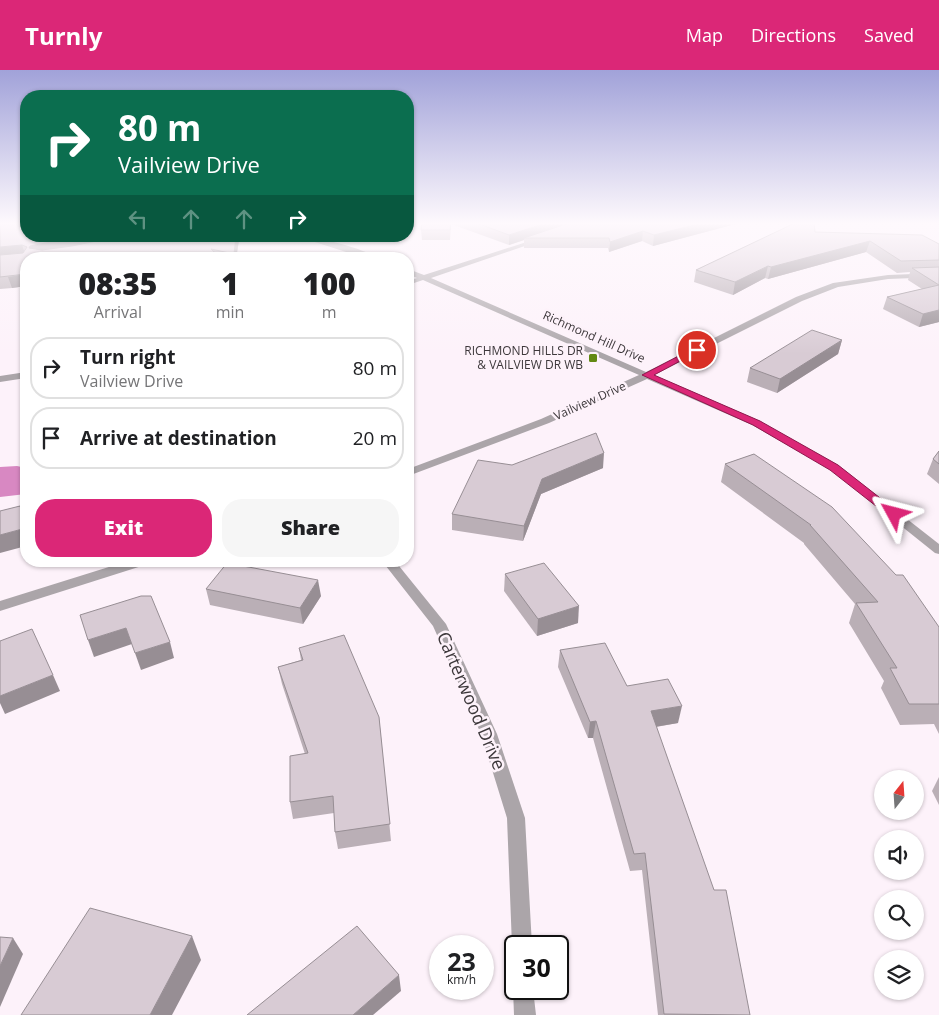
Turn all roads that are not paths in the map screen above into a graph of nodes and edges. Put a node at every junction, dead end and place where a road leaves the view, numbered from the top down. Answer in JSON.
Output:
{"nodes":[{"id":1,"x":458,"y":266,"type":"edge"},
{"id":2,"x":414,"y":273,"type":"edge"},
{"id":3,"x":939,"y":275,"type":"edge"},
{"id":4,"x":424,"y":277,"type":"junction"},
{"id":5,"x":414,"y":281,"type":"edge"},
{"id":6,"x":647,"y":375,"type":"junction"},
{"id":7,"x":20,"y":376,"type":"edge"},
{"id":8,"x":0,"y":379,"type":"edge"},
{"id":9,"x":414,"y":471,"type":"edge"},
{"id":10,"x":939,"y":550,"type":"edge"},
{"id":11,"x":124,"y":567,"type":"edge"},
{"id":12,"x":393,"y":567,"type":"edge"},
{"id":13,"x":0,"y":606,"type":"edge"},
{"id":14,"x":521,"y":935,"type":"edge"},
{"id":15,"x":524,"y":1000,"type":"edge"},
{"id":16,"x":525,"y":1015,"type":"edge"}],
"edges":[{"from":1,"to":4,"type":"street"},
{"from":2,"to":4,"type":"street","name":"Richmond Hill Drive"},
{"from":3,"to":6,"type":"street","name":"Vailview Drive"},
{"from":4,"to":5,"type":"street"},
{"from":4,"to":6,"type":"street","name":"Richmond Hill Drive"},
{"from":6,"to":9,"type":"street","name":"Vailview Drive"},
{"from":6,"to":10,"type":"street","name":"Richmond Hill Drive"},
{"from":7,"to":8,"type":"street"},
{"from":11,"to":13,"type":"street"},
{"from":12,"to":14,"type":"street","name":"Carterwood Drive"},
{"from":15,"to":16,"type":"street"}]}
